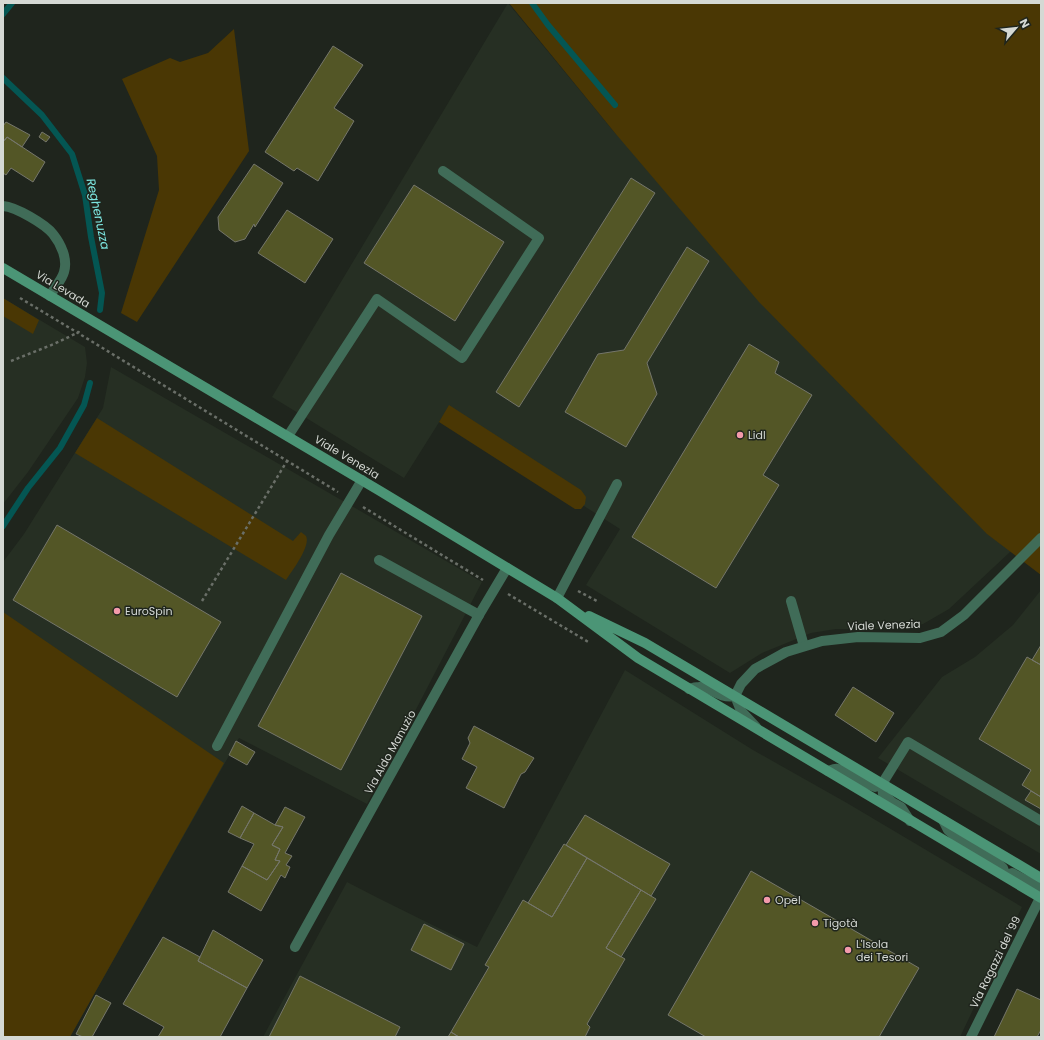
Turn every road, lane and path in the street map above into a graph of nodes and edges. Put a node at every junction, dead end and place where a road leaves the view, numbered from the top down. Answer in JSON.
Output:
{"nodes":[{"id":1,"x":443,"y":170,"type":"dead end"},
{"id":2,"x":3,"y":206,"type":"edge"},
{"id":3,"x":3,"y":268,"type":"edge"},
{"id":4,"x":17,"y":296,"type":"dead end"},
{"id":5,"x":50,"y":296,"type":"junction"},
{"id":6,"x":88,"y":318,"type":"junction"},
{"id":7,"x":111,"y":331,"type":"joint"},
{"id":8,"x":78,"y":333,"type":"junction"},
{"id":9,"x":11,"y":360,"type":"dead end"},
{"id":10,"x":288,"y":436,"type":"junction"},
{"id":11,"x":287,"y":461,"type":"junction"},
{"id":12,"x":362,"y":480,"type":"junction"},
{"id":13,"x":618,"y":484,"type":"dead end"},
{"id":14,"x":350,"y":500,"type":"junction"},
{"id":15,"x":1041,"y":538,"type":"edge"},
{"id":16,"x":379,"y":560,"type":"dead end"},
{"id":17,"x":507,"y":568,"type":"junction"},
{"id":18,"x":496,"y":588,"type":"junction"},
{"id":19,"x":557,"y":598,"type":"junction"},
{"id":20,"x":202,"y":600,"type":"dead end"},
{"id":21,"x":791,"y":602,"type":"dead end"},
{"id":22,"x":569,"y":606,"type":"junction"},
{"id":23,"x":479,"y":615,"type":"junction"},
{"id":24,"x":592,"y":645,"type":"dead end"},
{"id":25,"x":804,"y":646,"type":"junction"},
{"id":26,"x":690,"y":689,"type":"junction"},
{"id":27,"x":735,"y":696,"type":"junction"},
{"id":28,"x":757,"y":728,"type":"junction"},
{"id":29,"x":217,"y":746,"type":"dead end"},
{"id":30,"x":828,"y":771,"type":"junction"},
{"id":31,"x":882,"y":784,"type":"junction"},
{"id":32,"x":943,"y":820,"type":"junction"},
{"id":33,"x":910,"y":821,"type":"junction"},
{"id":34,"x":1041,"y":822,"type":"edge"},
{"id":35,"x":1006,"y":876,"type":"junction"},
{"id":36,"x":1041,"y":878,"type":"edge"},
{"id":37,"x":1041,"y":895,"type":"edge"},
{"id":38,"x":296,"y":947,"type":"dead end"},
{"id":39,"x":971,"y":1037,"type":"edge"}],
"edges":[{"from":1,"to":10,"type":"street"},
{"from":2,"to":5,"type":"street"},
{"from":3,"to":5,"type":"main road","name":"Via Levada"},
{"from":4,"to":8,"type":"path"},
{"from":5,"to":6,"type":"main road","name":"Via Levada"},
{"from":6,"to":7,"type":"main road","name":"Via Levada"},
{"from":6,"to":8,"type":"path"},
{"from":7,"to":10,"type":"main road","name":"Viale Venezia"},
{"from":8,"to":9,"type":"path"},
{"from":8,"to":11,"type":"path"},
{"from":10,"to":12,"type":"main road","name":"Viale Venezia"},
{"from":11,"to":14,"type":"path"},
{"from":11,"to":20,"type":"path"},
{"from":12,"to":14,"type":"street"},
{"from":12,"to":17,"type":"main road","name":"Viale Venezia"},
{"from":13,"to":19,"type":"street"},
{"from":14,"to":18,"type":"path"},
{"from":14,"to":29,"type":"street"},
{"from":15,"to":25,"type":"street","name":"Viale Venezia"},
{"from":16,"to":23,"type":"street"},
{"from":17,"to":18,"type":"street","name":"Via Aldo Manuzio"},
{"from":17,"to":19,"type":"main road","name":"Viale Venezia"},
{"from":18,"to":23,"type":"street","name":"Via Aldo Manuzio"},
{"from":18,"to":24,"type":"path"},
{"from":19,"to":22,"type":"main road","name":"Viale Venezia"},
{"from":21,"to":25,"type":"street"},
{"from":22,"to":26,"type":"main road","name":"Viale Venezia"},
{"from":22,"to":27,"type":"main road","name":"Viale Venezia"},
{"from":23,"to":38,"type":"street","name":"Via Aldo Manuzio"},
{"from":25,"to":27,"type":"street","name":"Viale Venezia"},
{"from":26,"to":27,"type":"street","name":"Viale Venezia"},
{"from":26,"to":28,"type":"main road","name":"Viale Venezia"},
{"from":27,"to":28,"type":"street","name":"Viale Venezia"},
{"from":27,"to":31,"type":"main road","name":"Viale Venezia"},
{"from":28,"to":30,"type":"main road","name":"Viale Venezia"},
{"from":30,"to":31,"type":"street"},
{"from":30,"to":33,"type":"main road","name":"Viale Venezia"},
{"from":31,"to":32,"type":"main road","name":"Viale Venezia"},
{"from":31,"to":33,"type":"street"},
{"from":31,"to":34,"type":"street"},
{"from":32,"to":35,"type":"street"},
{"from":32,"to":36,"type":"main road","name":"Viale Venezia"},
{"from":33,"to":35,"type":"main road","name":"Viale Venezia"},
{"from":35,"to":37,"type":"main road","name":"Viale Venezia"},
{"from":37,"to":39,"type":"street","name":"Via Ragazzi del '99"}]}
